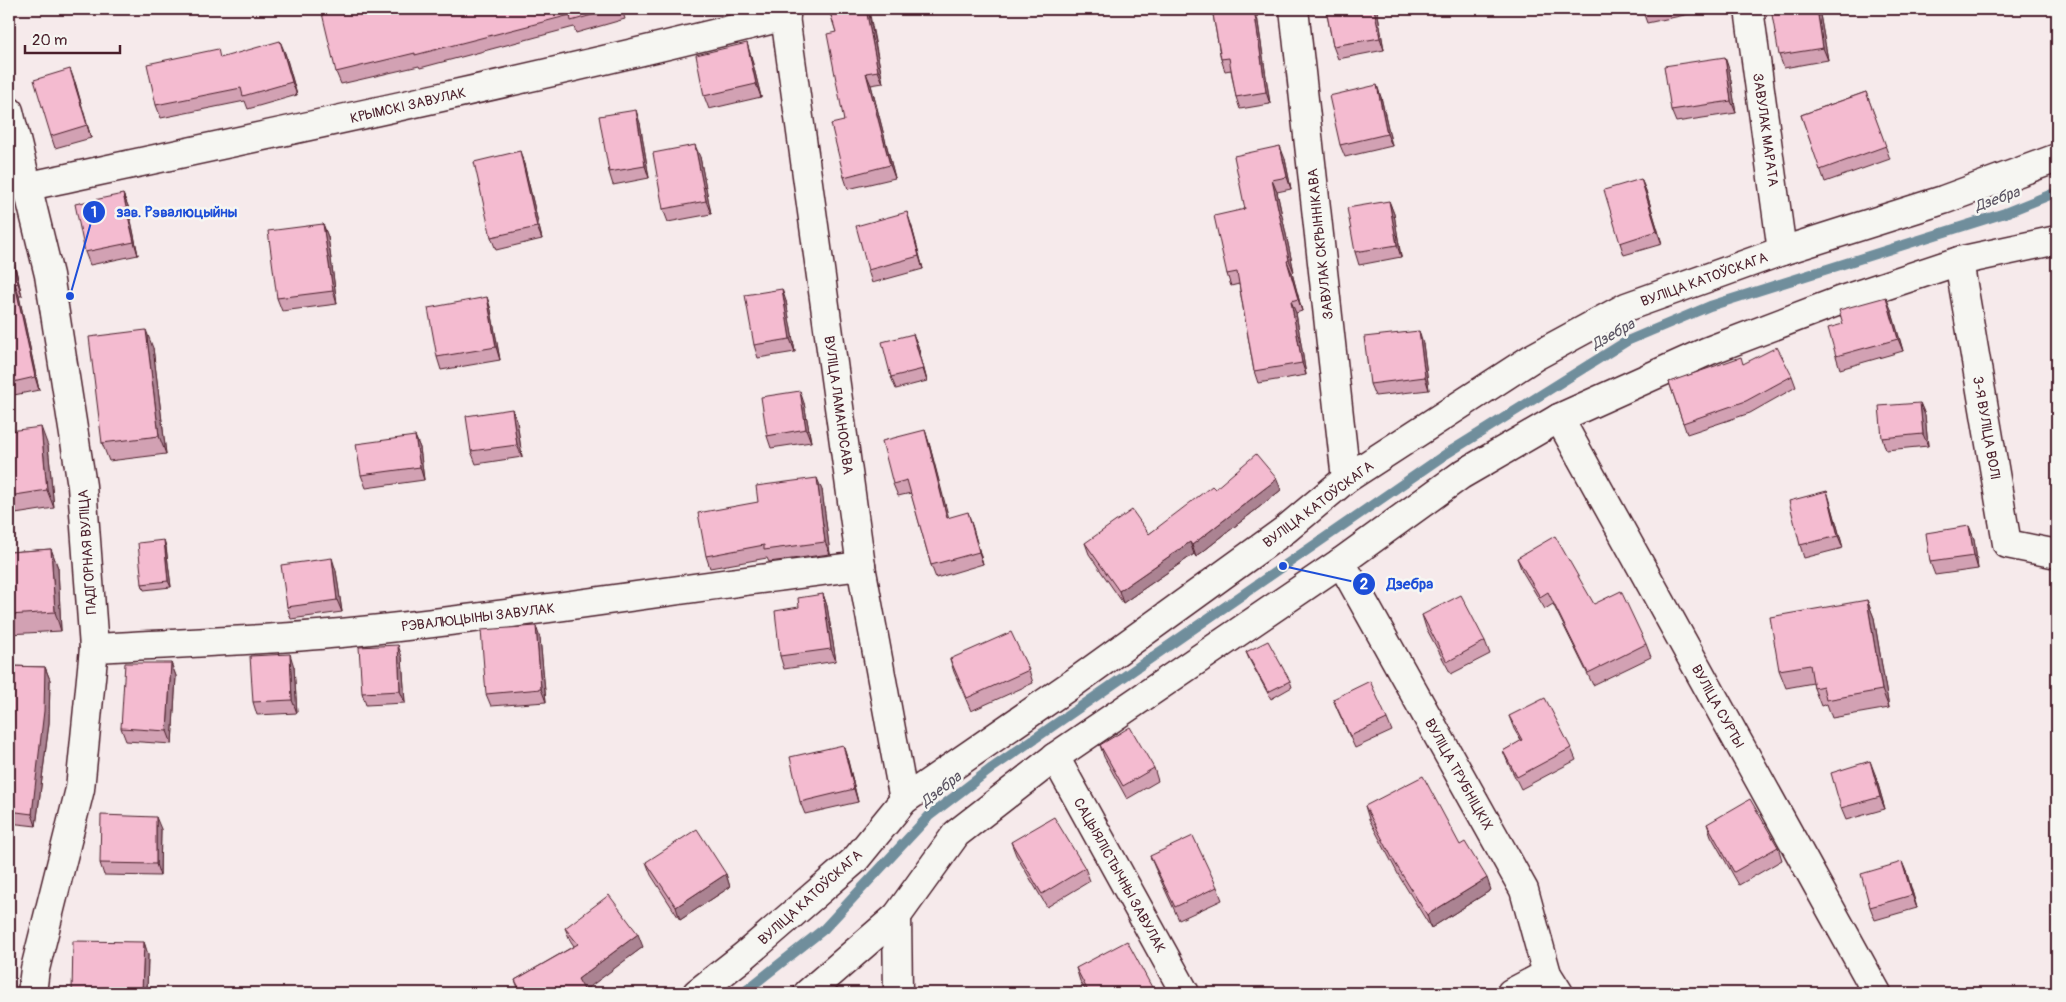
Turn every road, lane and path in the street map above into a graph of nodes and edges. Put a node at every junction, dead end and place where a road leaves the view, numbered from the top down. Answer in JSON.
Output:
{"nodes":[{"id":1,"x":1294,"y":9,"type":"edge"},
{"id":2,"x":1749,"y":9,"type":"edge"},
{"id":3,"x":785,"y":12,"type":"edge"},
{"id":4,"x":9,"y":111,"type":"edge"},
{"id":5,"x":2057,"y":158,"type":"edge"},
{"id":6,"x":29,"y":186,"type":"junction"},
{"id":7,"x":2057,"y":240,"type":"edge"},
{"id":8,"x":1782,"y":251,"type":"junction"},
{"id":9,"x":1959,"y":261,"type":"junction"},
{"id":10,"x":1560,"y":418,"type":"junction"},
{"id":11,"x":1346,"y":479,"type":"junction"},
{"id":12,"x":2057,"y":554,"type":"edge"},
{"id":13,"x":1340,"y":562,"type":"junction"},
{"id":14,"x":860,"y":566,"type":"junction"},
{"id":15,"x":94,"y":648,"type":"junction"},
{"id":16,"x":1055,"y":758,"type":"junction"},
{"id":17,"x":904,"y":800,"type":"junction"},
{"id":18,"x":896,"y":916,"type":"junction"},
{"id":19,"x":1553,"y":983,"type":"edge"},
{"id":20,"x":32,"y":993,"type":"edge"},
{"id":21,"x":697,"y":993,"type":"edge"},
{"id":22,"x":808,"y":993,"type":"edge"},
{"id":23,"x":898,"y":993,"type":"edge"},
{"id":24,"x":1185,"y":993,"type":"edge"},
{"id":25,"x":1511,"y":993,"type":"edge"},
{"id":26,"x":1876,"y":993,"type":"edge"}],
"edges":[{"from":1,"to":11,"type":"street","name":"ЗАВУЛАК СКРЫННІКАВА"},
{"from":2,"to":8,"type":"street","name":"ЗАВУЛАК МАРАТА"},
{"from":3,"to":6,"type":"street","name":"КРЫМСКІ ЗАВУЛАК"},
{"from":3,"to":14,"type":"street","name":"ВУЛІЦА ЛАМАНОСАВА"},
{"from":4,"to":6,"type":"street","name":"ПАДГОРНАЯ ВУЛІЦА"},
{"from":5,"to":8,"type":"street","name":"ВУЛІЦА КАТОЎСКАГА"},
{"from":6,"to":15,"type":"street","name":"ПАДГОРНАЯ ВУЛІЦА"},
{"from":7,"to":9,"type":"street"},
{"from":8,"to":11,"type":"street","name":"ВУЛІЦА КАТОЎСКАГА"},
{"from":9,"to":10,"type":"street"},
{"from":9,"to":12,"type":"street","name":"3-Я ВУЛІЦА ВОЛІ"},
{"from":10,"to":13,"type":"street"},
{"from":10,"to":26,"type":"street","name":"ВУЛІЦА СУРТЫ"},
{"from":11,"to":17,"type":"street","name":"ВУЛІЦА КАТОЎСКАГА"},
{"from":13,"to":16,"type":"street"},
{"from":13,"to":19,"type":"street","name":"ВУЛІЦА ТРУБНІЦКІХ"},
{"from":14,"to":15,"type":"street","name":"РЭВАЛЮЦЫНЫ ЗАВУЛАК"},
{"from":14,"to":17,"type":"street","name":"ВУЛІЦА ЛАМАНОСАВА"},
{"from":15,"to":20,"type":"street","name":"ПАДГОРНАЯ ВУЛІЦА"},
{"from":16,"to":18,"type":"street"},
{"from":16,"to":24,"type":"street","name":"САЦЫЯЛІСТЫЧНЫ ЗАВУЛАК"},
{"from":17,"to":21,"type":"street","name":"ВУЛІЦА КАТОЎСКАГА"},
{"from":18,"to":22,"type":"street"},
{"from":18,"to":23,"type":"street"},
{"from":19,"to":25,"type":"street"}]}
